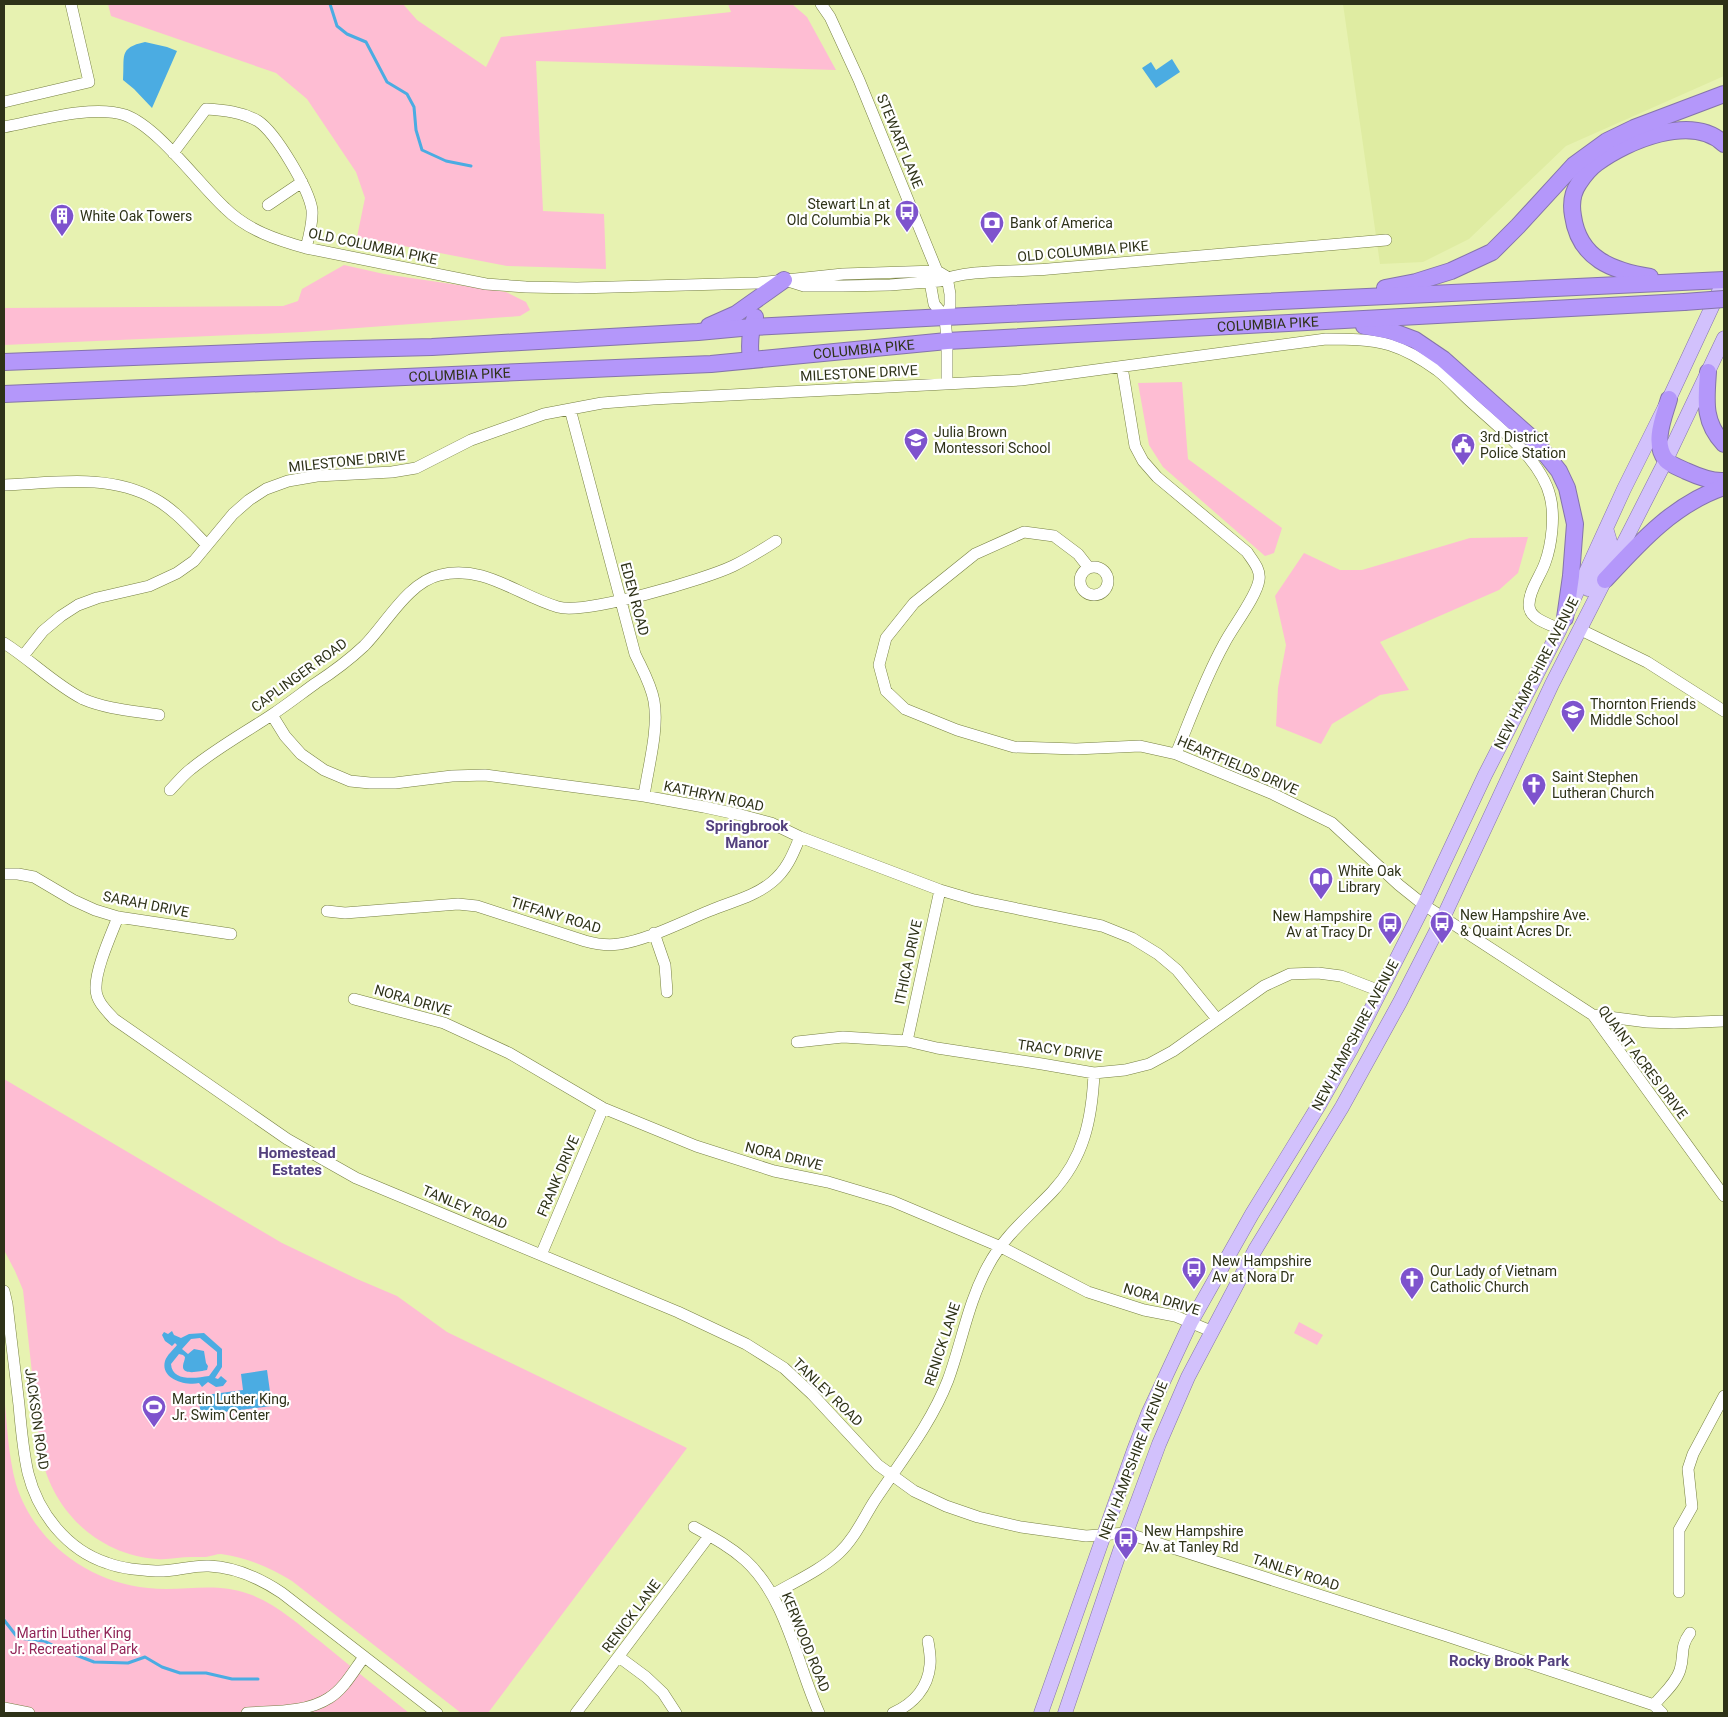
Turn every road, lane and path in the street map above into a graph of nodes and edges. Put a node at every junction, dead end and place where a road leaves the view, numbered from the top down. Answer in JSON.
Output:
{"nodes":[{"id":1,"x":71,"y":4,"type":"edge"},
{"id":2,"x":827,"y":6,"type":"edge"},
{"id":3,"x":1724,"y":94,"type":"edge"},
{"id":4,"x":4,"y":102,"type":"edge"},
{"id":5,"x":4,"y":127,"type":"edge"},
{"id":6,"x":1724,"y":144,"type":"edge"},
{"id":7,"x":173,"y":153,"type":"junction"},
{"id":8,"x":302,"y":182,"type":"junction"},
{"id":9,"x":268,"y":205,"type":"dead end"},
{"id":10,"x":1386,"y":240,"type":"dead end"},
{"id":11,"x":306,"y":248,"type":"junction"},
{"id":12,"x":942,"y":274,"type":"junction"},
{"id":13,"x":1724,"y":280,"type":"edge"},
{"id":14,"x":930,"y":282,"type":"junction"},
{"id":15,"x":1677,"y":282,"type":"junction"},
{"id":16,"x":778,"y":285,"type":"junction"},
{"id":17,"x":1325,"y":299,"type":"junction"},
{"id":18,"x":1724,"y":299,"type":"edge"},
{"id":19,"x":945,"y":316,"type":"junction"},
{"id":20,"x":1342,"y":321,"type":"junction"},
{"id":21,"x":752,"y":327,"type":"junction"},
{"id":22,"x":698,"y":332,"type":"junction"},
{"id":23,"x":1724,"y":338,"type":"edge"},
{"id":24,"x":947,"y":341,"type":"junction"},
{"id":25,"x":751,"y":360,"type":"junction"},
{"id":26,"x":4,"y":362,"type":"edge"},
{"id":27,"x":1122,"y":368,"type":"junction"},
{"id":28,"x":1708,"y":372,"type":"junction"},
{"id":29,"x":947,"y":383,"type":"junction"},
{"id":30,"x":4,"y":394,"type":"edge"},
{"id":31,"x":1669,"y":399,"type":"junction"},
{"id":32,"x":570,"y":409,"type":"junction"},
{"id":33,"x":1724,"y":444,"type":"edge"},
{"id":34,"x":1666,"y":460,"type":"junction"},
{"id":35,"x":1724,"y":481,"type":"edge"},
{"id":36,"x":4,"y":485,"type":"edge"},
{"id":37,"x":1724,"y":486,"type":"edge"},
{"id":38,"x":1606,"y":528,"type":"junction"},
{"id":39,"x":776,"y":540,"type":"dead end"},
{"id":40,"x":207,"y":545,"type":"junction"},
{"id":41,"x":1089,"y":568,"type":"dead end"},
{"id":42,"x":1605,"y":580,"type":"junction"},
{"id":43,"x":619,"y":600,"type":"junction"},
{"id":44,"x":1562,"y":623,"type":"junction"},
{"id":45,"x":1579,"y":628,"type":"junction"},
{"id":46,"x":4,"y":643,"type":"edge"},
{"id":47,"x":23,"y":656,"type":"junction"},
{"id":48,"x":1552,"y":684,"type":"junction"},
{"id":49,"x":1724,"y":711,"type":"edge"},
{"id":50,"x":159,"y":714,"type":"dead end"},
{"id":51,"x":272,"y":715,"type":"junction"},
{"id":52,"x":1176,"y":754,"type":"junction"},
{"id":53,"x":170,"y":790,"type":"dead end"},
{"id":54,"x":644,"y":796,"type":"junction"},
{"id":55,"x":800,"y":837,"type":"junction"},
{"id":56,"x":4,"y":874,"type":"edge"},
{"id":57,"x":940,"y":890,"type":"junction"},
{"id":58,"x":1424,"y":905,"type":"junction"},
{"id":59,"x":327,"y":911,"type":"dead end"},
{"id":60,"x":118,"y":917,"type":"junction"},
{"id":61,"x":1443,"y":918,"type":"junction"},
{"id":62,"x":654,"y":933,"type":"junction"},
{"id":63,"x":231,"y":934,"type":"dead end"},
{"id":64,"x":666,"y":992,"type":"dead end"},
{"id":65,"x":1380,"y":992,"type":"junction"},
{"id":66,"x":354,"y":999,"type":"dead end"},
{"id":67,"x":1593,"y":1015,"type":"junction"},
{"id":68,"x":1217,"y":1019,"type":"junction"},
{"id":69,"x":1724,"y":1021,"type":"edge"},
{"id":70,"x":906,"y":1041,"type":"junction"},
{"id":71,"x":796,"y":1042,"type":"dead end"},
{"id":72,"x":1094,"y":1074,"type":"junction"},
{"id":73,"x":603,"y":1108,"type":"junction"},
{"id":74,"x":1317,"y":1108,"type":"junction"},
{"id":75,"x":1335,"y":1118,"type":"junction"},
{"id":76,"x":1724,"y":1196,"type":"edge"},
{"id":77,"x":1001,"y":1247,"type":"junction"},
{"id":78,"x":541,"y":1255,"type":"junction"},
{"id":79,"x":4,"y":1290,"type":"edge"},
{"id":80,"x":1191,"y":1322,"type":"junction"},
{"id":81,"x":1212,"y":1331,"type":"junction"},
{"id":82,"x":1724,"y":1396,"type":"edge"},
{"id":83,"x":892,"y":1475,"type":"junction"},
{"id":84,"x":694,"y":1527,"type":"dead end"},
{"id":85,"x":1126,"y":1534,"type":"junction"},
{"id":86,"x":1103,"y":1535,"type":"junction"},
{"id":87,"x":709,"y":1536,"type":"junction"},
{"id":88,"x":1679,"y":1592,"type":"dead end"},
{"id":89,"x":772,"y":1595,"type":"junction"},
{"id":90,"x":1690,"y":1633,"type":"dead end"},
{"id":91,"x":928,"y":1641,"type":"dead end"},
{"id":92,"x":364,"y":1657,"type":"junction"},
{"id":93,"x":619,"y":1657,"type":"junction"},
{"id":94,"x":4,"y":1708,"type":"edge"},
{"id":95,"x":1658,"y":1709,"type":"edge"},
{"id":96,"x":28,"y":1713,"type":"edge"},
{"id":97,"x":247,"y":1713,"type":"edge"},
{"id":98,"x":436,"y":1713,"type":"edge"},
{"id":99,"x":576,"y":1713,"type":"edge"},
{"id":100,"x":676,"y":1713,"type":"edge"},
{"id":101,"x":819,"y":1713,"type":"edge"},
{"id":102,"x":893,"y":1713,"type":"edge"},
{"id":103,"x":1041,"y":1713,"type":"edge"},
{"id":104,"x":1065,"y":1713,"type":"edge"}],
"edges":[{"from":1,"to":4,"type":"street"},
{"from":2,"to":12,"type":"street","name":"STEWART LANE"},
{"from":3,"to":17,"type":"highway"},
{"from":5,"to":7,"type":"street","name":"OLD COLUMBIA PIKE"},
{"from":6,"to":15,"type":"highway"},
{"from":7,"to":8,"type":"street"},
{"from":7,"to":11,"type":"street","name":"OLD COLUMBIA PIKE"},
{"from":8,"to":9,"type":"street"},
{"from":8,"to":11,"type":"street"},
{"from":10,"to":12,"type":"street","name":"OLD COLUMBIA PIKE"},
{"from":11,"to":16,"type":"street","name":"OLD COLUMBIA PIKE"},
{"from":12,"to":14,"type":"street","name":"OLD COLUMBIA PIKE"},
{"from":12,"to":16,"type":"street","name":"OLD COLUMBIA PIKE"},
{"from":12,"to":19,"type":"street","name":"STEWART LANE"},
{"from":13,"to":15,"type":"highway","name":"COLUMBIA PIKE"},
{"from":13,"to":31,"type":"main road","name":"NEW HAMPSHIRE AVENUE"},
{"from":14,"to":16,"type":"street","name":"OLD COLUMBIA PIKE"},
{"from":14,"to":19,"type":"street","name":"STEWART LANE"},
{"from":15,"to":17,"type":"highway","name":"COLUMBIA PIKE"},
{"from":16,"to":21,"type":"highway"},
{"from":16,"to":22,"type":"highway"},
{"from":17,"to":19,"type":"highway","name":"COLUMBIA PIKE"},
{"from":18,"to":20,"type":"highway","name":"COLUMBIA PIKE","bridge":true},
{"from":19,"to":21,"type":"highway","name":"COLUMBIA PIKE"},
{"from":19,"to":24,"type":"street","name":"STEWART LANE"},
{"from":20,"to":24,"type":"highway","name":"COLUMBIA PIKE"},
{"from":20,"to":44,"type":"highway"},
{"from":21,"to":22,"type":"highway","name":"COLUMBIA PIKE"},
{"from":21,"to":25,"type":"highway"},
{"from":22,"to":26,"type":"highway","name":"COLUMBIA PIKE"},
{"from":23,"to":28,"type":"main road","name":"NEW HAMPSHIRE AVENUE"},
{"from":24,"to":25,"type":"highway","name":"COLUMBIA PIKE"},
{"from":24,"to":29,"type":"street","name":"STEWART LANE"},
{"from":25,"to":30,"type":"highway","name":"COLUMBIA PIKE"},
{"from":27,"to":29,"type":"street","name":"MILESTONE DRIVE"},
{"from":27,"to":44,"type":"street","name":"MILESTONE DRIVE"},
{"from":27,"to":52,"type":"street"},
{"from":28,"to":33,"type":"highway"},
{"from":28,"to":34,"type":"main road","name":"NEW HAMPSHIRE AVENUE"},
{"from":29,"to":32,"type":"street","name":"MILESTONE DRIVE"},
{"from":31,"to":34,"type":"highway"},
{"from":31,"to":38,"type":"main road","name":"NEW HAMPSHIRE AVENUE"},
{"from":32,"to":40,"type":"street","name":"MILESTONE DRIVE"},
{"from":32,"to":43,"type":"street","name":"EDEN ROAD"},
{"from":34,"to":35,"type":"highway"},
{"from":34,"to":42,"type":"main road","name":"NEW HAMPSHIRE AVENUE"},
{"from":36,"to":40,"type":"street"},
{"from":37,"to":42,"type":"highway"},
{"from":38,"to":44,"type":"main road","name":"NEW HAMPSHIRE AVENUE"},
{"from":38,"to":45,"type":"main road"},
{"from":39,"to":43,"type":"street","name":"CAPLINGER ROAD"},
{"from":40,"to":47,"type":"street","name":"MILESTONE DRIVE"},
{"from":41,"to":52,"type":"street","name":"HEARTFIELDS DRIVE"},
{"from":42,"to":45,"type":"main road","name":"NEW HAMPSHIRE AVENUE"},
{"from":43,"to":51,"type":"street","name":"CAPLINGER ROAD"},
{"from":43,"to":54,"type":"street","name":"EDEN ROAD"},
{"from":44,"to":48,"type":"main road"},
{"from":44,"to":58,"type":"main road","name":"NEW HAMPSHIRE AVENUE"},
{"from":45,"to":48,"type":"main road","name":"NEW HAMPSHIRE AVENUE"},
{"from":45,"to":49,"type":"street"},
{"from":46,"to":47,"type":"street"},
{"from":47,"to":50,"type":"street"},
{"from":48,"to":61,"type":"main road","name":"NEW HAMPSHIRE AVENUE"},
{"from":51,"to":53,"type":"street","name":"CAPLINGER ROAD"},
{"from":51,"to":54,"type":"street","name":"KATHRYN ROAD"},
{"from":52,"to":58,"type":"street","name":"HEARTFIELDS DRIVE"},
{"from":54,"to":55,"type":"street","name":"KATHRYN ROAD"},
{"from":55,"to":57,"type":"street","name":"KATHRYN ROAD"},
{"from":55,"to":62,"type":"street","name":"TIFFANY ROAD"},
{"from":56,"to":60,"type":"street","name":"SARAH DRIVE"},
{"from":57,"to":68,"type":"street","name":"KATHRYN ROAD"},
{"from":57,"to":70,"type":"street","name":"ITHICA DRIVE"},
{"from":58,"to":61,"type":"street","name":"HEARTFIELDS DRIVE"},
{"from":58,"to":65,"type":"main road","name":"NEW HAMPSHIRE AVENUE"},
{"from":59,"to":62,"type":"street","name":"TIFFANY ROAD"},
{"from":60,"to":63,"type":"street","name":"SARAH DRIVE"},
{"from":60,"to":78,"type":"street","name":"TANLEY ROAD"},
{"from":61,"to":67,"type":"street","name":"QUAINT ACRES DRIVE"},
{"from":61,"to":75,"type":"main road","name":"NEW HAMPSHIRE AVENUE"},
{"from":62,"to":64,"type":"street"},
{"from":65,"to":68,"type":"street","name":"TRACY DRIVE"},
{"from":65,"to":74,"type":"main road","name":"NEW HAMPSHIRE AVENUE"},
{"from":66,"to":73,"type":"street","name":"NORA DRIVE"},
{"from":67,"to":69,"type":"street"},
{"from":67,"to":76,"type":"street","name":"QUAINT ACRES DRIVE"},
{"from":68,"to":72,"type":"street","name":"TRACY DRIVE"},
{"from":70,"to":71,"type":"street","name":"TRACY DRIVE"},
{"from":70,"to":72,"type":"street","name":"TRACY DRIVE"},
{"from":72,"to":77,"type":"street","name":"RENICK LANE"},
{"from":73,"to":77,"type":"street","name":"NORA DRIVE"},
{"from":73,"to":78,"type":"street","name":"FRANK DRIVE"},
{"from":74,"to":75,"type":"main road"},
{"from":74,"to":80,"type":"main road","name":"NEW HAMPSHIRE AVENUE"},
{"from":75,"to":81,"type":"main road","name":"NEW HAMPSHIRE AVENUE"},
{"from":77,"to":80,"type":"street","name":"NORA DRIVE"},
{"from":77,"to":83,"type":"street","name":"RENICK LANE"},
{"from":78,"to":83,"type":"street","name":"TANLEY ROAD"},
{"from":79,"to":92,"type":"street","name":"JACKSON ROAD"},
{"from":80,"to":81,"type":"street","name":"NORA DRIVE"},
{"from":80,"to":86,"type":"main road","name":"NEW HAMPSHIRE AVENUE"},
{"from":81,"to":85,"type":"main road","name":"NEW HAMPSHIRE AVENUE"},
{"from":82,"to":88,"type":"street"},
{"from":83,"to":86,"type":"street","name":"TANLEY ROAD"},
{"from":83,"to":89,"type":"street","name":"RENICK LANE"},
{"from":84,"to":87,"type":"street","name":"KERWOOD ROAD"},
{"from":85,"to":86,"type":"street","name":"TANLEY ROAD"},
{"from":85,"to":95,"type":"street","name":"TANLEY ROAD"},
{"from":85,"to":104,"type":"main road","name":"NEW HAMPSHIRE AVENUE"},
{"from":86,"to":103,"type":"main road","name":"NEW HAMPSHIRE AVENUE"},
{"from":87,"to":89,"type":"street","name":"KERWOOD ROAD"},
{"from":87,"to":93,"type":"street","name":"RENICK LANE"},
{"from":89,"to":101,"type":"street","name":"KERWOOD ROAD"},
{"from":90,"to":95,"type":"street"},
{"from":91,"to":102,"type":"street"},
{"from":92,"to":97,"type":"street"},
{"from":92,"to":98,"type":"street","name":"JACKSON ROAD"},
{"from":93,"to":99,"type":"street","name":"RENICK LANE"},
{"from":93,"to":100,"type":"street"},
{"from":94,"to":96,"type":"street"}]}
